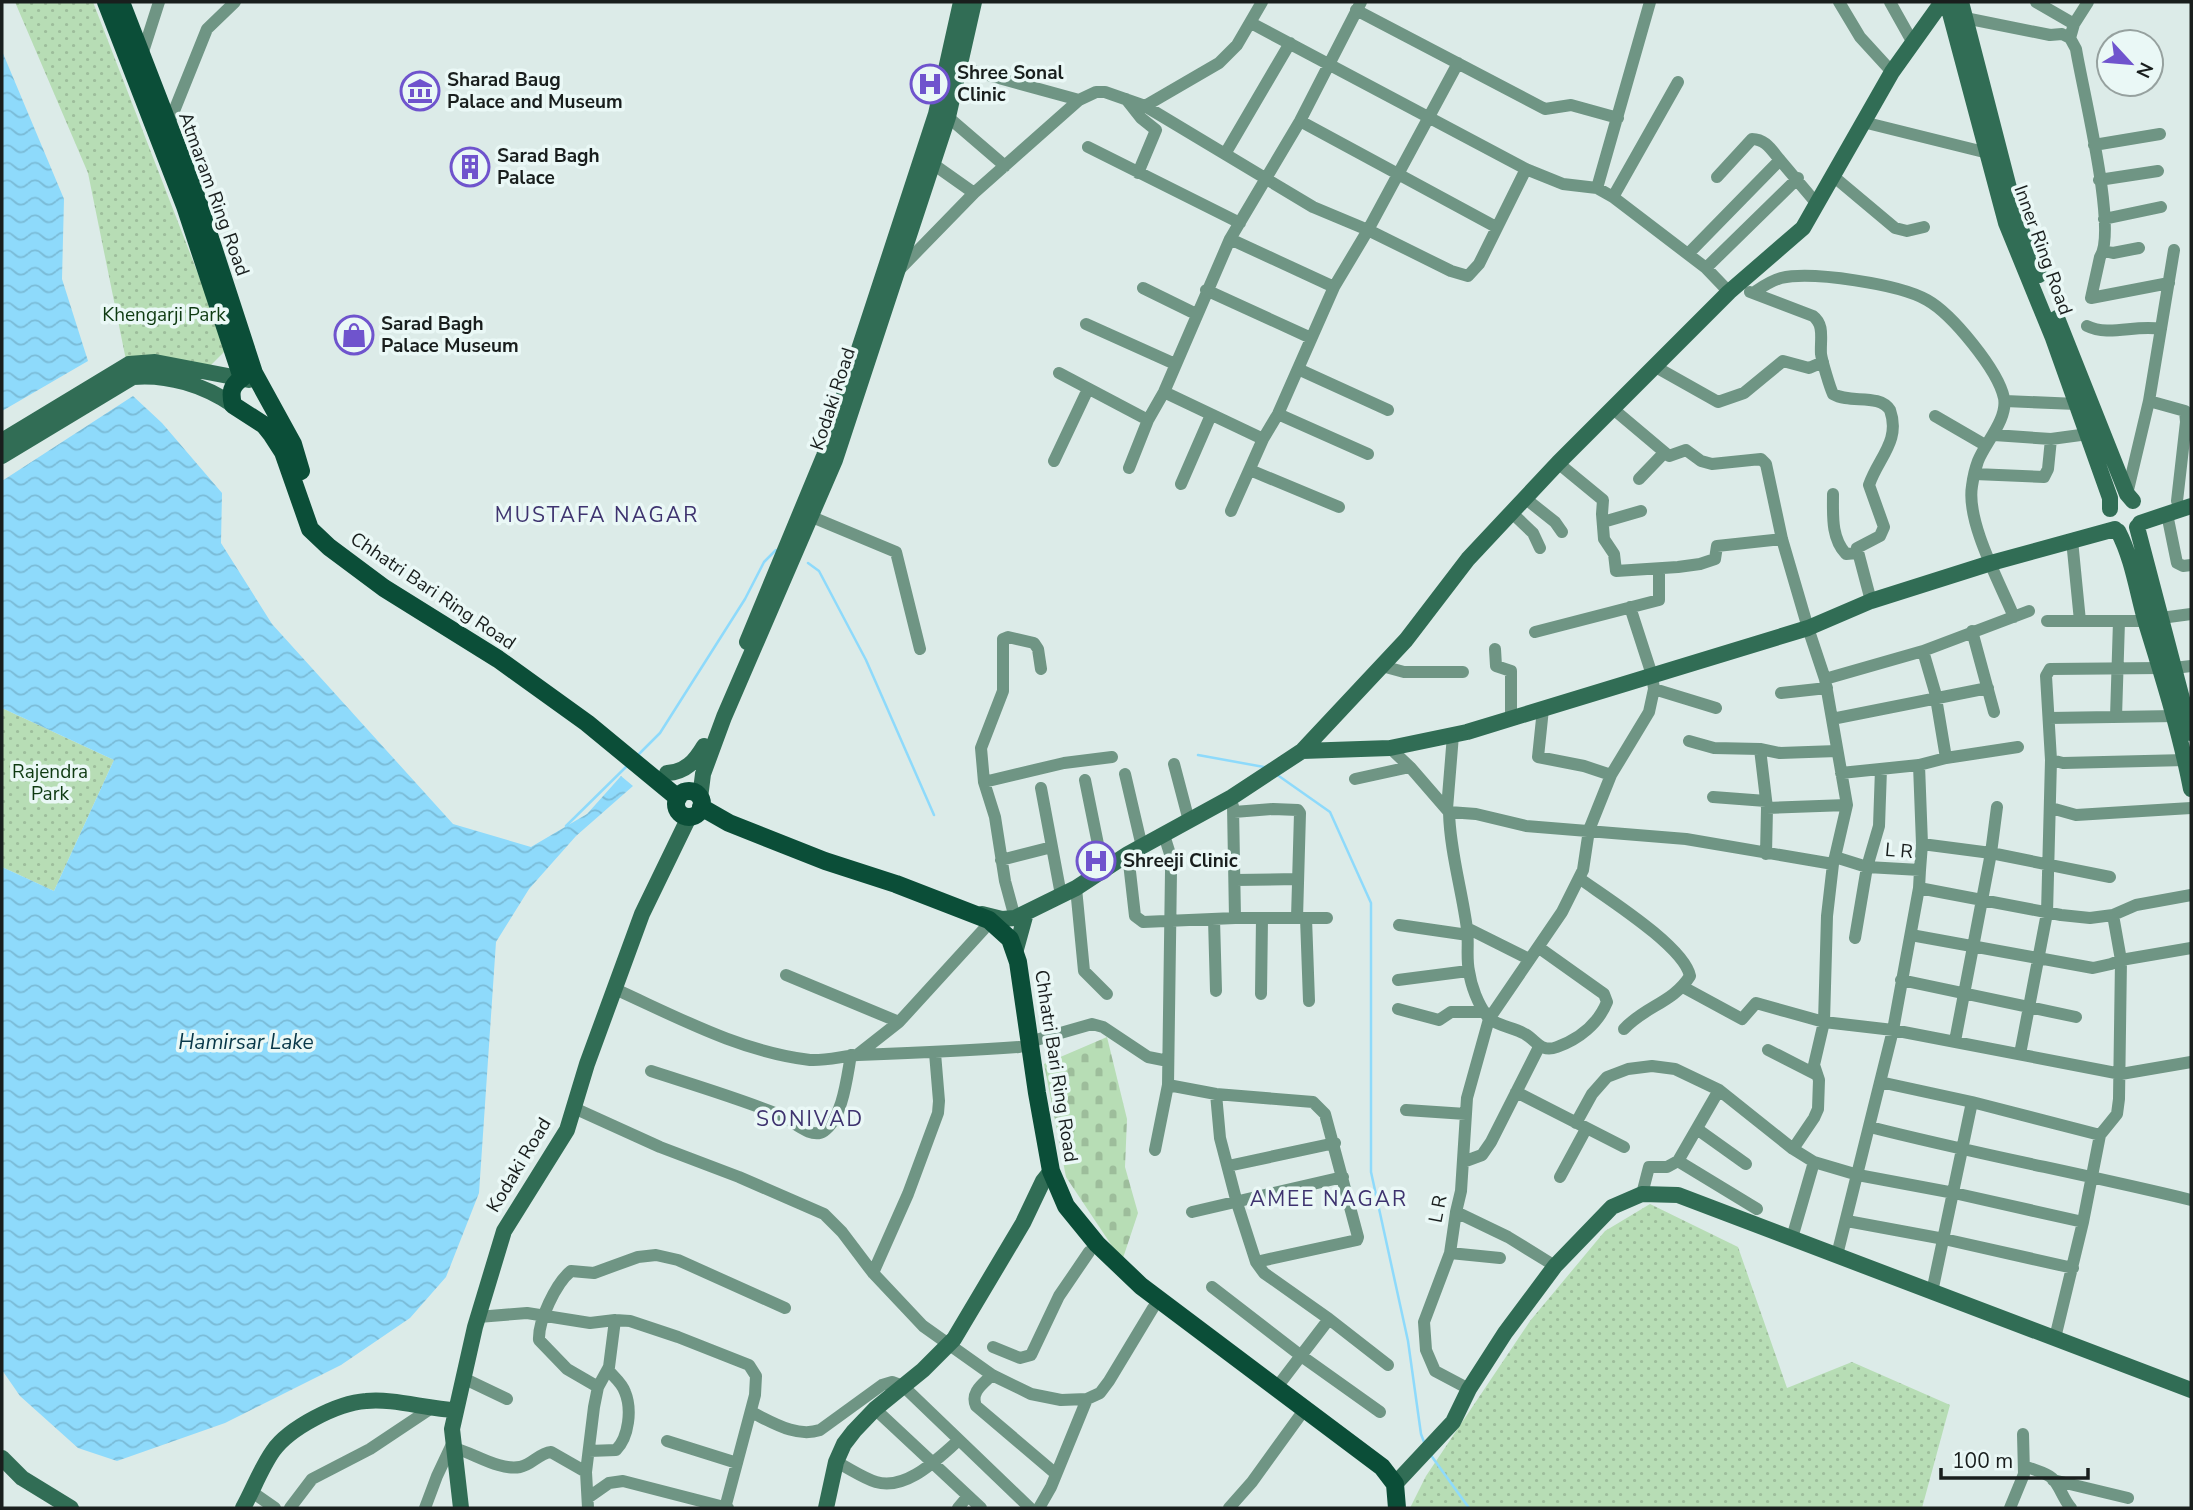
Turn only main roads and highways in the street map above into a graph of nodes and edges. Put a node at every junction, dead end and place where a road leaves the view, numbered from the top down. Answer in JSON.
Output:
{"nodes":[{"id":1,"x":106,"y":2,"type":"edge"},
{"id":2,"x":121,"y":2,"type":"edge"},
{"id":3,"x":265,"y":395,"type":"joint"},
{"id":4,"x":233,"y":405,"type":"joint"},
{"id":5,"x":690,"y":804,"type":"junction"},
{"id":6,"x":1024,"y":1044,"type":"junction"},
{"id":7,"x":1047,"y":1176,"type":"junction"},
{"id":8,"x":1387,"y":1508,"type":"edge"},
{"id":9,"x":1397,"y":1508,"type":"edge"}],
"edges":[{"from":1,"to":4,"type":"main road","name":"Atmaram Ring Road"},
{"from":2,"to":3,"type":"main road","name":"Atmaram Ring Road"},
{"from":3,"to":5,"type":"main road","name":"Chhatri Bari Ring Road"},
{"from":4,"to":5,"type":"main road","name":"Chhatri Bari Ring Road"},
{"from":5,"to":6,"type":"main road","name":"Chhatri Bari Ring Road"},
{"from":5,"to":6,"type":"main road","name":"Chhatri Bari Ring Road"},
{"from":6,"to":7,"type":"main road","name":"Chhatri Bari Ring Road"},
{"from":7,"to":8,"type":"main road","name":"Chhatri Bari Ring Road"},
{"from":7,"to":9,"type":"main road","name":"Chhatri Bari Ring Road"}]}
